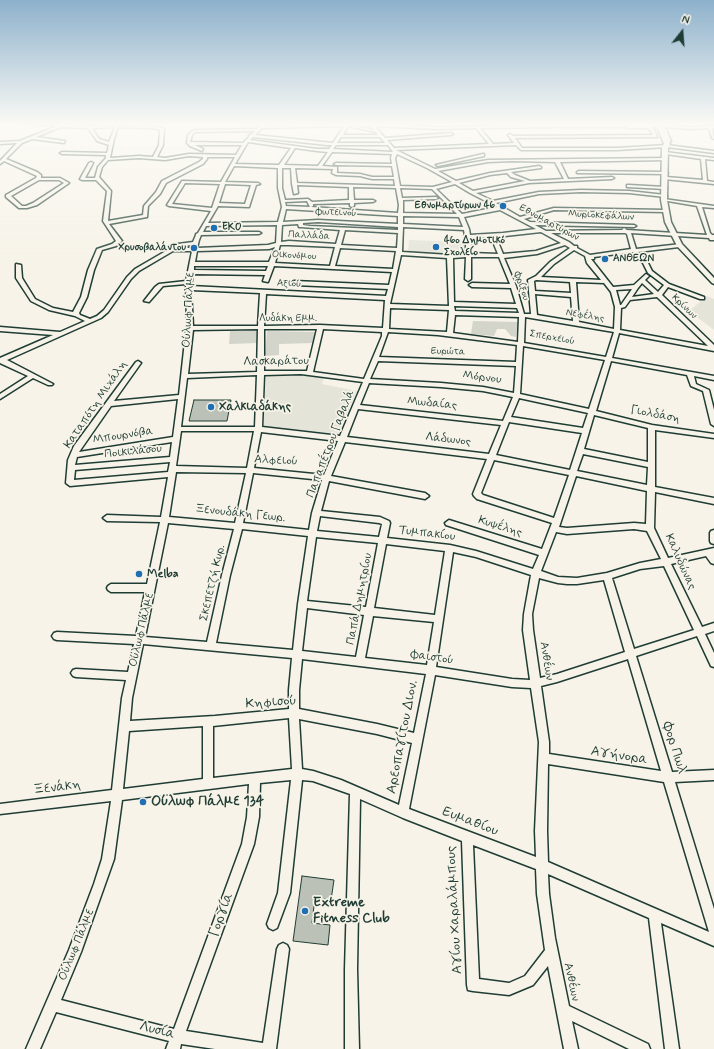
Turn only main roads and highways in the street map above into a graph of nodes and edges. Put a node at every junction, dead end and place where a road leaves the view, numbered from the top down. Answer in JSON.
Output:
{"nodes":[{"id":1,"x":666,"y":172,"type":"edge"},
{"id":2,"x":714,"y":282,"type":"edge"}],
"edges":[{"from":1,"to":2,"type":"main road"}]}
